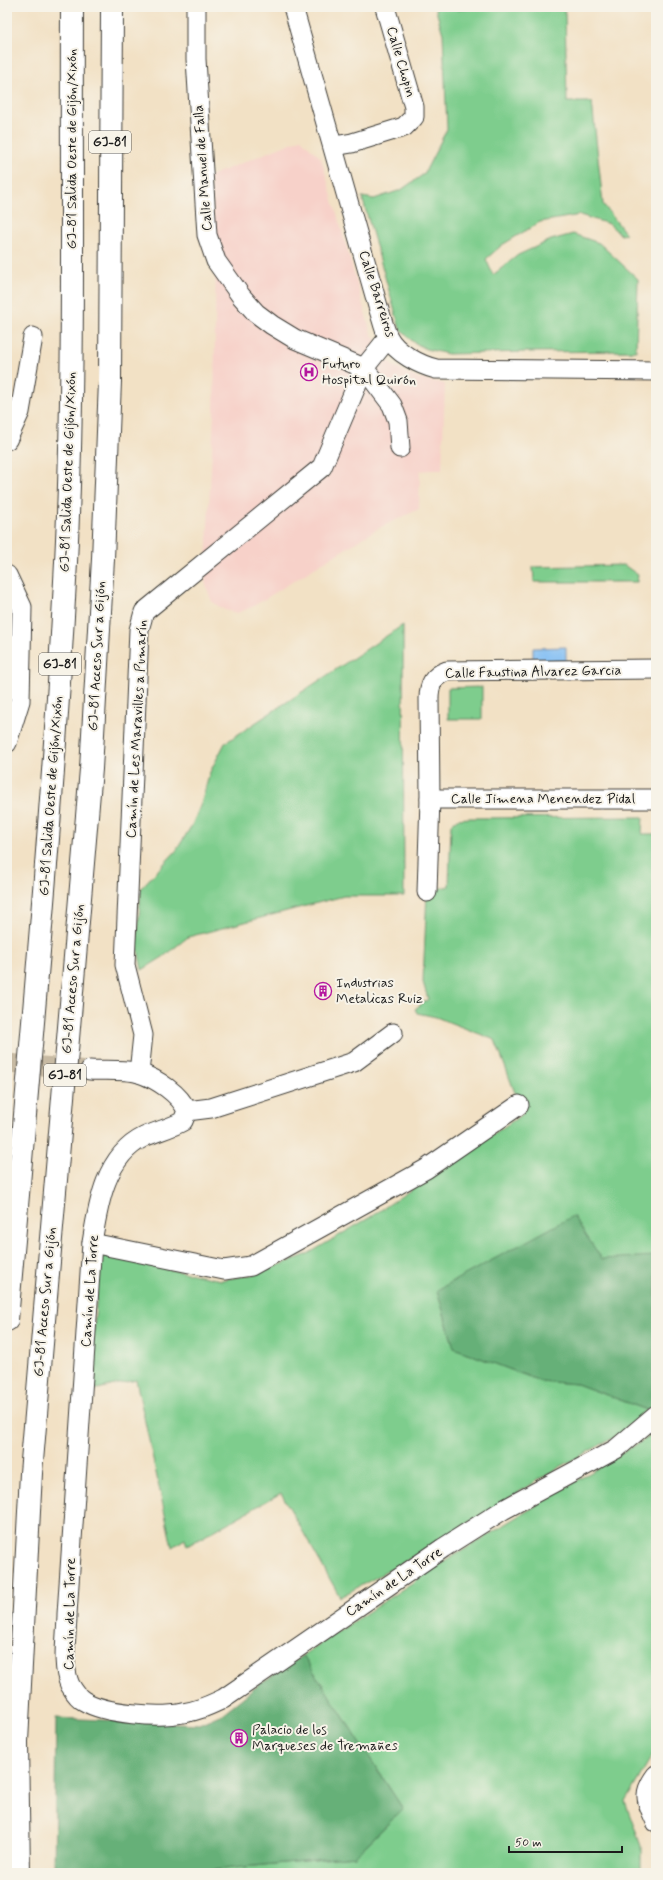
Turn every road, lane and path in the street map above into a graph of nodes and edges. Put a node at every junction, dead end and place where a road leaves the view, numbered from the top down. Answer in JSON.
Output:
{"nodes":[{"id":1,"x":72,"y":7,"type":"edge"},
{"id":2,"x":112,"y":7,"type":"edge"},
{"id":3,"x":196,"y":7,"type":"edge"},
{"id":4,"x":293,"y":7,"type":"edge"},
{"id":5,"x":385,"y":7,"type":"edge"},
{"id":6,"x":334,"y":146,"type":"junction"},
{"id":7,"x":33,"y":337,"type":"dead end"},
{"id":8,"x":388,"y":338,"type":"junction"},
{"id":9,"x":364,"y":368,"type":"junction"},
{"id":10,"x":656,"y":371,"type":"edge"},
{"id":11,"x":7,"y":440,"type":"edge"},
{"id":12,"x":400,"y":448,"type":"dead end"},
{"id":13,"x":7,"y":575,"type":"edge"},
{"id":14,"x":656,"y":669,"type":"edge"},
{"id":15,"x":7,"y":742,"type":"edge"},
{"id":16,"x":430,"y":799,"type":"junction"},
{"id":17,"x":656,"y":799,"type":"edge"},
{"id":18,"x":427,"y":892,"type":"dead end"},
{"id":19,"x":393,"y":1033,"type":"dead end"},
{"id":20,"x":90,"y":1070,"type":"tunnel mouth"},
{"id":21,"x":138,"y":1073,"type":"junction"},
{"id":22,"x":519,"y":1104,"type":"dead end"},
{"id":23,"x":187,"y":1111,"type":"junction"},
{"id":24,"x":92,"y":1243,"type":"junction"},
{"id":25,"x":7,"y":1320,"type":"edge"},
{"id":26,"x":656,"y":1415,"type":"edge"},
{"id":27,"x":656,"y":1775,"type":"edge"},
{"id":28,"x":656,"y":1822,"type":"edge"},
{"id":29,"x":19,"y":1873,"type":"edge"}],
"edges":[{"from":1,"to":25,"type":"highway","name":"GJ-81 Salida Oeste de Gijón/Xixón","number":"GJ-81"},
{"from":2,"to":29,"type":"highway","name":"GJ-81 Acceso Sur a Gijón","number":"GJ-81"},
{"from":3,"to":9,"type":"street","name":"Calle Manuel de Falla"},
{"from":4,"to":6,"type":"street","name":"Calle Barreiros"},
{"from":5,"to":6,"type":"street","name":"Calle Chopin"},
{"from":6,"to":8,"type":"street","name":"Calle Barreiros"},
{"from":7,"to":11,"type":"street"},
{"from":8,"to":9,"type":"street","name":"Camín de Les Maravilles a Pumarín"},
{"from":8,"to":10,"type":"street","name":"Calle Barreiros"},
{"from":9,"to":12,"type":"street"},
{"from":9,"to":21,"type":"street","name":"Camín de Les Maravilles a Pumarín"},
{"from":13,"to":15,"type":"street"},
{"from":14,"to":16,"type":"street","name":"Calle Faustina Alvarez Garcia"},
{"from":16,"to":17,"type":"street","name":"Calle Jimena Menendez Pidal"},
{"from":16,"to":18,"type":"street","name":"Calle Faustina Alvarez Garcia"},
{"from":19,"to":23,"type":"street"},
{"from":20,"to":21,"type":"street"},
{"from":21,"to":23,"type":"street"},
{"from":22,"to":24,"type":"street"},
{"from":23,"to":24,"type":"street","name":"Camín de La Torre"},
{"from":24,"to":26,"type":"street","name":"Camín de La Torre"},
{"from":27,"to":28,"type":"street"}]}
